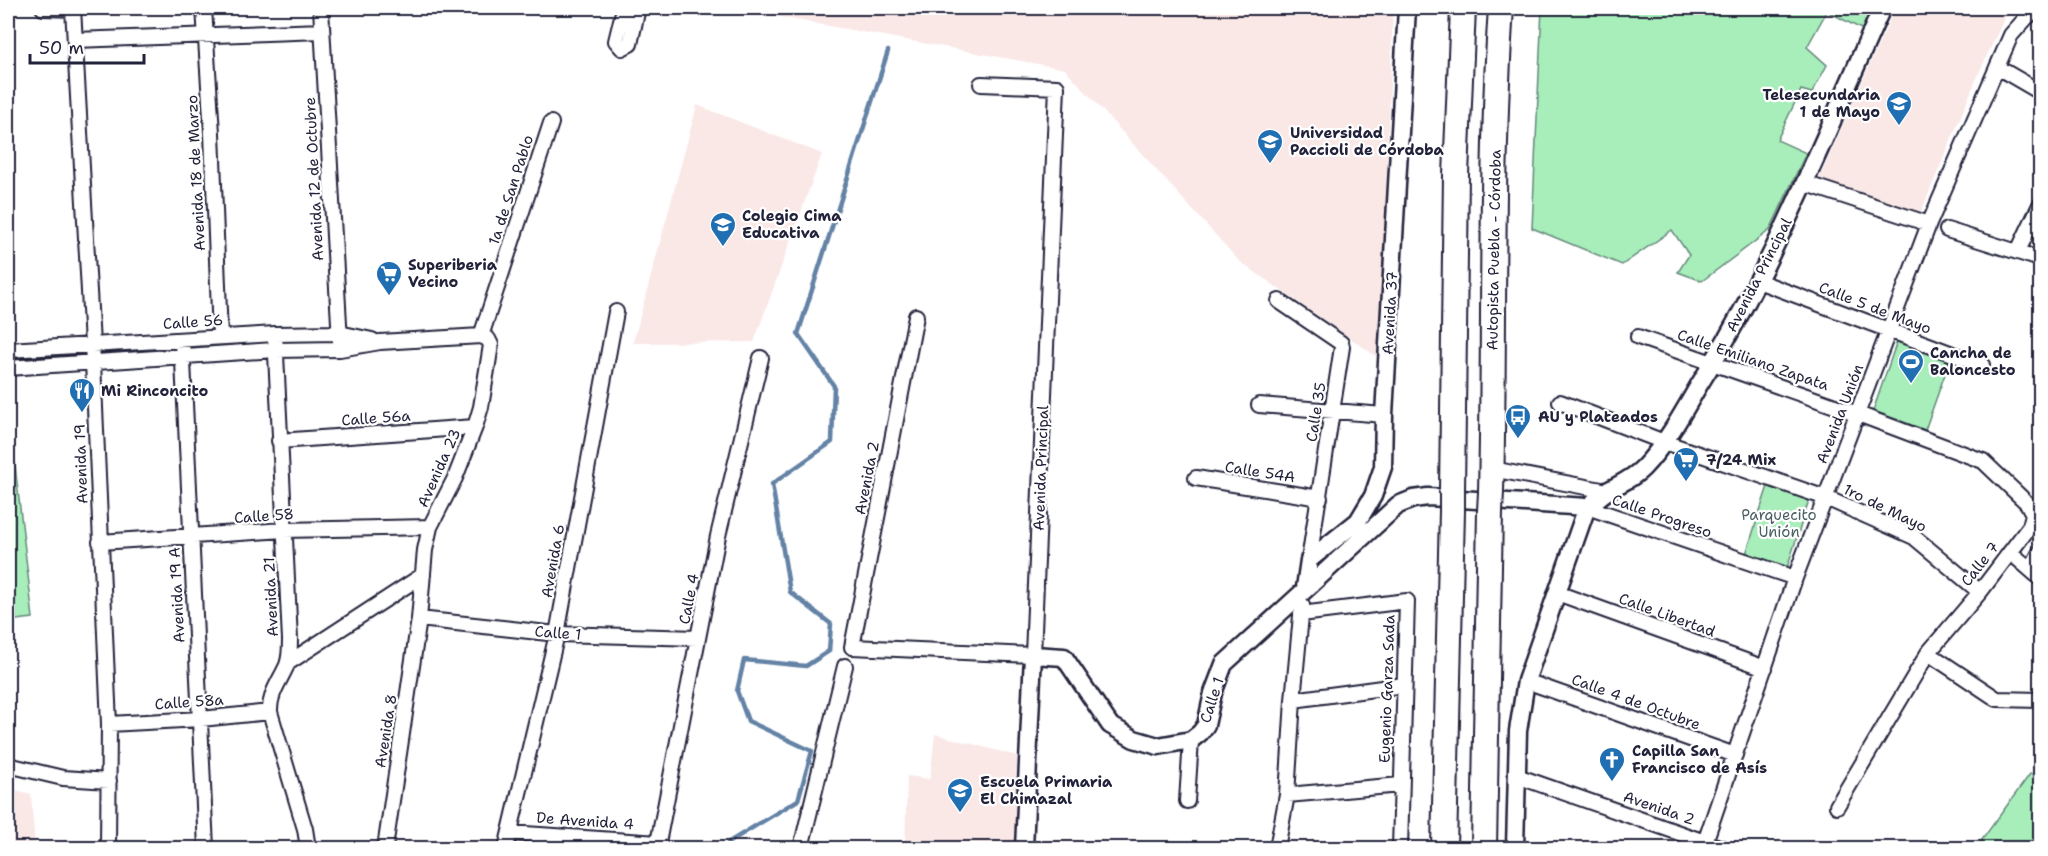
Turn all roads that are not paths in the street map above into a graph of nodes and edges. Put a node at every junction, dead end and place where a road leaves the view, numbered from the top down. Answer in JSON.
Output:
{"nodes":[{"id":1,"x":43,"y":8,"type":"edge"},
{"id":2,"x":73,"y":8,"type":"edge"},
{"id":3,"x":204,"y":8,"type":"edge"},
{"id":4,"x":321,"y":8,"type":"edge"},
{"id":5,"x":624,"y":8,"type":"edge"},
{"id":6,"x":638,"y":8,"type":"edge"},
{"id":7,"x":1407,"y":8,"type":"edge"},
{"id":8,"x":1463,"y":8,"type":"edge"},
{"id":9,"x":1501,"y":8,"type":"edge"},
{"id":10,"x":1882,"y":8,"type":"edge"},
{"id":11,"x":2039,"y":8,"type":"edge"},
{"id":12,"x":322,"y":31,"type":"junction"},
{"id":13,"x":206,"y":35,"type":"junction"},
{"id":14,"x":75,"y":40,"type":"junction"},
{"id":15,"x":1997,"y":67,"type":"junction"},
{"id":16,"x":981,"y":84,"type":"dead end"},
{"id":17,"x":2040,"y":92,"type":"edge"},
{"id":18,"x":550,"y":123,"type":"dead end"},
{"id":19,"x":1804,"y":183,"type":"junction"},
{"id":20,"x":2040,"y":205,"type":"edge"},
{"id":21,"x":1929,"y":224,"type":"junction"},
{"id":22,"x":1947,"y":230,"type":"dead end"},
{"id":23,"x":2018,"y":251,"type":"junction"},
{"id":24,"x":2040,"y":259,"type":"edge"},
{"id":25,"x":1758,"y":281,"type":"junction"},
{"id":26,"x":1279,"y":301,"type":"dead end"},
{"id":27,"x":615,"y":312,"type":"dead end"},
{"id":28,"x":916,"y":316,"type":"dead end"},
{"id":29,"x":1889,"y":332,"type":"junction"},
{"id":30,"x":339,"y":333,"type":"junction"},
{"id":31,"x":275,"y":334,"type":"junction"},
{"id":32,"x":482,"y":336,"type":"junction"},
{"id":33,"x":220,"y":337,"type":"junction"},
{"id":34,"x":1638,"y":337,"type":"dead end"},
{"id":35,"x":182,"y":340,"type":"junction"},
{"id":36,"x":380,"y":342,"type":"junction"},
{"id":37,"x":92,"y":345,"type":"junction"},
{"id":38,"x":340,"y":349,"type":"junction"},
{"id":39,"x":8,"y":350,"type":"edge"},
{"id":40,"x":275,"y":350,"type":"junction"},
{"id":41,"x":183,"y":357,"type":"junction"},
{"id":42,"x":761,"y":358,"type":"dead end"},
{"id":43,"x":93,"y":362,"type":"junction"},
{"id":44,"x":1713,"y":363,"type":"junction"},
{"id":45,"x":1982,"y":365,"type":"dead end"},
{"id":46,"x":8,"y":368,"type":"edge"},
{"id":47,"x":1560,"y":402,"type":"dead end"},
{"id":48,"x":1259,"y":405,"type":"dead end"},
{"id":49,"x":1333,"y":411,"type":"junction"},
{"id":50,"x":1858,"y":414,"type":"junction"},
{"id":51,"x":1384,"y":415,"type":"junction"},
{"id":52,"x":475,"y":427,"type":"junction"},
{"id":53,"x":279,"y":441,"type":"junction"},
{"id":54,"x":1664,"y":442,"type":"junction"},
{"id":55,"x":1196,"y":478,"type":"dead end"},
{"id":56,"x":1491,"y":490,"type":"junction"},
{"id":57,"x":1607,"y":491,"type":"junction"},
{"id":58,"x":1320,"y":498,"type":"junction"},
{"id":59,"x":1826,"y":498,"type":"junction"},
{"id":60,"x":1587,"y":507,"type":"junction"},
{"id":61,"x":430,"y":527,"type":"junction"},
{"id":62,"x":284,"y":530,"type":"junction"},
{"id":63,"x":191,"y":537,"type":"junction"},
{"id":64,"x":100,"y":542,"type":"junction"},
{"id":65,"x":2010,"y":552,"type":"junction"},
{"id":66,"x":2040,"y":552,"type":"edge"},
{"id":67,"x":1309,"y":560,"type":"junction"},
{"id":68,"x":2036,"y":574,"type":"edge"},
{"id":69,"x":423,"y":575,"type":"junction"},
{"id":70,"x":1795,"y":578,"type":"junction"},
{"id":71,"x":1305,"y":588,"type":"junction"},
{"id":72,"x":1980,"y":592,"type":"junction"},
{"id":73,"x":1557,"y":593,"type":"junction"},
{"id":74,"x":1301,"y":614,"type":"junction"},
{"id":75,"x":419,"y":619,"type":"junction"},
{"id":76,"x":557,"y":634,"type":"junction"},
{"id":77,"x":698,"y":638,"type":"junction"},
{"id":78,"x":852,"y":646,"type":"joint"},
{"id":79,"x":1928,"y":652,"type":"junction"},
{"id":80,"x":1033,"y":655,"type":"junction"},
{"id":81,"x":288,"y":663,"type":"junction"},
{"id":82,"x":845,"y":666,"type":"dead end"},
{"id":83,"x":1765,"y":668,"type":"junction"},
{"id":84,"x":1526,"y":681,"type":"junction"},
{"id":85,"x":1404,"y":685,"type":"junction"},
{"id":86,"x":1293,"y":700,"type":"junction"},
{"id":87,"x":2040,"y":700,"type":"edge"},
{"id":88,"x":270,"y":712,"type":"junction"},
{"id":89,"x":201,"y":719,"type":"junction"},
{"id":90,"x":109,"y":724,"type":"junction"},
{"id":91,"x":1191,"y":740,"type":"junction"},
{"id":92,"x":1735,"y":755,"type":"junction"},
{"id":93,"x":8,"y":765,"type":"edge"},
{"id":94,"x":1517,"y":776,"type":"junction"},
{"id":95,"x":109,"y":781,"type":"junction"},
{"id":96,"x":1401,"y":784,"type":"junction"},
{"id":97,"x":1287,"y":795,"type":"junction"},
{"id":98,"x":1186,"y":801,"type":"dead end"},
{"id":99,"x":1837,"y":806,"type":"dead end"},
{"id":100,"x":510,"y":833,"type":"junction"},
{"id":101,"x":1704,"y":845,"type":"edge"},
{"id":102,"x":658,"y":846,"type":"edge"},
{"id":103,"x":108,"y":849,"type":"edge"},
{"id":104,"x":206,"y":849,"type":"edge"},
{"id":105,"x":308,"y":849,"type":"edge"},
{"id":106,"x":385,"y":849,"type":"edge"},
{"id":107,"x":506,"y":849,"type":"edge"},
{"id":108,"x":801,"y":849,"type":"edge"},
{"id":109,"x":1024,"y":849,"type":"edge"},
{"id":110,"x":1278,"y":849,"type":"edge"},
{"id":111,"x":1400,"y":849,"type":"edge"},
{"id":112,"x":1444,"y":849,"type":"edge"},
{"id":113,"x":1484,"y":849,"type":"edge"},
{"id":114,"x":1515,"y":849,"type":"edge"},
{"id":115,"x":1722,"y":849,"type":"edge"}],
"edges":[{"from":1,"to":2,"type":"street"},
{"from":2,"to":14,"type":"street","name":"Avenida 19"},
{"from":3,"to":13,"type":"street","name":"Avenida 18 de Marzo"},
{"from":4,"to":12,"type":"street","name":"Avenida 12 de Octubre"},
{"from":5,"to":6,"type":"street"},
{"from":7,"to":51,"type":"street","name":"Avenida 37"},
{"from":8,"to":112,"type":"highway"},
{"from":9,"to":56,"type":"highway","name":"Autopista Puebla - Córdoba"},
{"from":10,"to":19,"type":"street","name":"Avenida Principal"},
{"from":11,"to":15,"type":"street","name":"Avenida Unión"},
{"from":12,"to":13,"type":"street"},
{"from":12,"to":30,"type":"street","name":"Avenida 12 de Octubre"},
{"from":13,"to":14,"type":"street"},
{"from":13,"to":33,"type":"street","name":"Avenida 18 de Marzo"},
{"from":14,"to":37,"type":"street","name":"Avenida 19"},
{"from":15,"to":17,"type":"street"},
{"from":15,"to":21,"type":"street","name":"Avenida Unión"},
{"from":16,"to":80,"type":"street","name":"Avenida Principal"},
{"from":18,"to":32,"type":"street","name":"1a de San Pablo"},
{"from":19,"to":21,"type":"street"},
{"from":19,"to":25,"type":"street","name":"Avenida Principal"},
{"from":20,"to":23,"type":"street"},
{"from":21,"to":29,"type":"street","name":"Avenida Unión"},
{"from":22,"to":23,"type":"street"},
{"from":23,"to":24,"type":"street"},
{"from":25,"to":29,"type":"street","name":"Calle 5 de Mayo"},
{"from":25,"to":44,"type":"street","name":"Avenida Principal"},
{"from":26,"to":49,"type":"street","name":"Calle 35"},
{"from":27,"to":76,"type":"street","name":"Avenida 6"},
{"from":28,"to":78,"type":"street","name":"Avenida 2"},
{"from":29,"to":45,"type":"street","name":"Calle 5 de Mayo"},
{"from":29,"to":50,"type":"street","name":"Avenida Unión"},
{"from":30,"to":31,"type":"street","name":"Calle 56"},
{"from":30,"to":36,"type":"street","name":"Calle 56"},
{"from":30,"to":38,"type":"street","name":"Avenida 12 de Octubre"},
{"from":31,"to":33,"type":"street","name":"Calle 56"},
{"from":31,"to":40,"type":"street","name":"Avenida 21"},
{"from":32,"to":36,"type":"street","name":"Calle 56"},
{"from":32,"to":52,"type":"street","name":"Avenida 23"},
{"from":33,"to":35,"type":"street","name":"Calle 56"},
{"from":34,"to":44,"type":"street","name":"Calle Emiliano Zapata"},
{"from":35,"to":37,"type":"street","name":"Calle 56"},
{"from":35,"to":41,"type":"street","name":"Avenida 19 A"},
{"from":36,"to":38,"type":"street","name":"Calle 56"},
{"from":37,"to":39,"type":"street","name":"Calle 56"},
{"from":37,"to":43,"type":"street","name":"Avenida 19"},
{"from":38,"to":40,"type":"street","name":"Calle 56"},
{"from":40,"to":41,"type":"street","name":"Calle 56"},
{"from":40,"to":53,"type":"street","name":"Avenida 21"},
{"from":41,"to":43,"type":"street","name":"Calle 56"},
{"from":41,"to":63,"type":"street","name":"Avenida 19 A"},
{"from":42,"to":77,"type":"street","name":"Calle 4"},
{"from":43,"to":46,"type":"street","name":"Calle 56"},
{"from":43,"to":64,"type":"street","name":"Avenida 19"},
{"from":44,"to":50,"type":"street","name":"Calle Emiliano Zapata"},
{"from":44,"to":54,"type":"street","name":"Avenida Principal"},
{"from":47,"to":54,"type":"street","name":"1ro de Mayo"},
{"from":48,"to":49,"type":"street"},
{"from":49,"to":51,"type":"street"},
{"from":49,"to":58,"type":"street","name":"Calle 35"},
{"from":50,"to":59,"type":"street","name":"Avenida Unión"},
{"from":50,"to":65,"type":"street","name":"Calle 7"},
{"from":51,"to":67,"type":"street","name":"Avenida 37"},
{"from":52,"to":53,"type":"street","name":"Calle 56a"},
{"from":52,"to":61,"type":"street","name":"Avenida 23"},
{"from":53,"to":62,"type":"street","name":"Avenida 21"},
{"from":54,"to":57,"type":"street","name":"Avenida Principal"},
{"from":54,"to":59,"type":"street","name":"1ro de Mayo"},
{"from":55,"to":58,"type":"street","name":"Calle 54A"},
{"from":56,"to":57,"type":"street"},
{"from":56,"to":113,"type":"highway","name":"Autopista Puebla - Córdoba"},
{"from":57,"to":60,"type":"street","name":"Avenida Principal"},
{"from":58,"to":67,"type":"street","name":"Calle 35"},
{"from":59,"to":70,"type":"street","name":"Avenida Unión"},
{"from":59,"to":72,"type":"street","name":"1ro de Mayo"},
{"from":60,"to":70,"type":"street","name":"Calle Progreso"},
{"from":60,"to":71,"type":"street","name":"Calle 1"},
{"from":60,"to":73,"type":"street"},
{"from":61,"to":62,"type":"street","name":"Calle 58"},
{"from":61,"to":69,"type":"street","name":"Avenida 23"},
{"from":62,"to":63,"type":"street","name":"Calle 58"},
{"from":62,"to":81,"type":"street","name":"Avenida 21"},
{"from":63,"to":64,"type":"street","name":"Calle 58"},
{"from":63,"to":89,"type":"street","name":"Avenida 19 A"},
{"from":64,"to":90,"type":"street","name":"Avenida 19"},
{"from":65,"to":68,"type":"street"},
{"from":65,"to":72,"type":"street","name":"Calle 7"},
{"from":66,"to":68,"type":"street"},
{"from":67,"to":71,"type":"street"},
{"from":69,"to":75,"type":"street","name":"Avenida 23"},
{"from":69,"to":81,"type":"street"},
{"from":70,"to":83,"type":"street","name":"Avenida Unión"},
{"from":71,"to":74,"type":"street"},
{"from":71,"to":91,"type":"street","name":"Calle 1"},
{"from":72,"to":79,"type":"street","name":"Calle 7"},
{"from":73,"to":83,"type":"street","name":"Calle Libertad"},
{"from":73,"to":84,"type":"street"},
{"from":74,"to":85,"type":"street","name":"Eugenio Garza Sada"},
{"from":74,"to":86,"type":"street"},
{"from":75,"to":76,"type":"street","name":"Calle 1"},
{"from":75,"to":106,"type":"street","name":"Avenida 8"},
{"from":76,"to":77,"type":"street","name":"Calle 1"},
{"from":76,"to":100,"type":"street","name":"Avenida 6"},
{"from":77,"to":102,"type":"street","name":"Calle 4"},
{"from":78,"to":80,"type":"street","name":"Calle 1"},
{"from":79,"to":87,"type":"street"},
{"from":79,"to":99,"type":"street","name":"Calle 7"},
{"from":80,"to":91,"type":"street","name":"Calle 1"},
{"from":80,"to":109,"type":"street","name":"Avenida Principal"},
{"from":81,"to":88,"type":"street","name":"Avenida 21"},
{"from":82,"to":108,"type":"street"},
{"from":83,"to":92,"type":"street","name":"Avenida Unión"},
{"from":84,"to":92,"type":"street","name":"Calle 4 de Octubre"},
{"from":84,"to":94,"type":"street"},
{"from":85,"to":86,"type":"street"},
{"from":85,"to":96,"type":"street","name":"Eugenio Garza Sada"},
{"from":86,"to":97,"type":"street"},
{"from":88,"to":89,"type":"street","name":"Calle 58a"},
{"from":88,"to":105,"type":"street"},
{"from":89,"to":90,"type":"street","name":"Calle 58a"},
{"from":89,"to":104,"type":"street","name":"Avenida 19 A"},
{"from":90,"to":95,"type":"street","name":"Avenida 19"},
{"from":91,"to":98,"type":"street"},
{"from":92,"to":101,"type":"street","name":"Avenida Unión"},
{"from":93,"to":95,"type":"street"},
{"from":94,"to":101,"type":"street","name":"Avenida 2"},
{"from":94,"to":114,"type":"street"},
{"from":95,"to":103,"type":"street","name":"Avenida 19"},
{"from":96,"to":97,"type":"street"},
{"from":96,"to":111,"type":"street","name":"Eugenio Garza Sada"},
{"from":97,"to":110,"type":"street"},
{"from":100,"to":102,"type":"street","name":"De Avenida 4"},
{"from":100,"to":107,"type":"street","name":"Avenida 6"},
{"from":101,"to":115,"type":"street","name":"Avenida 2"}]}
